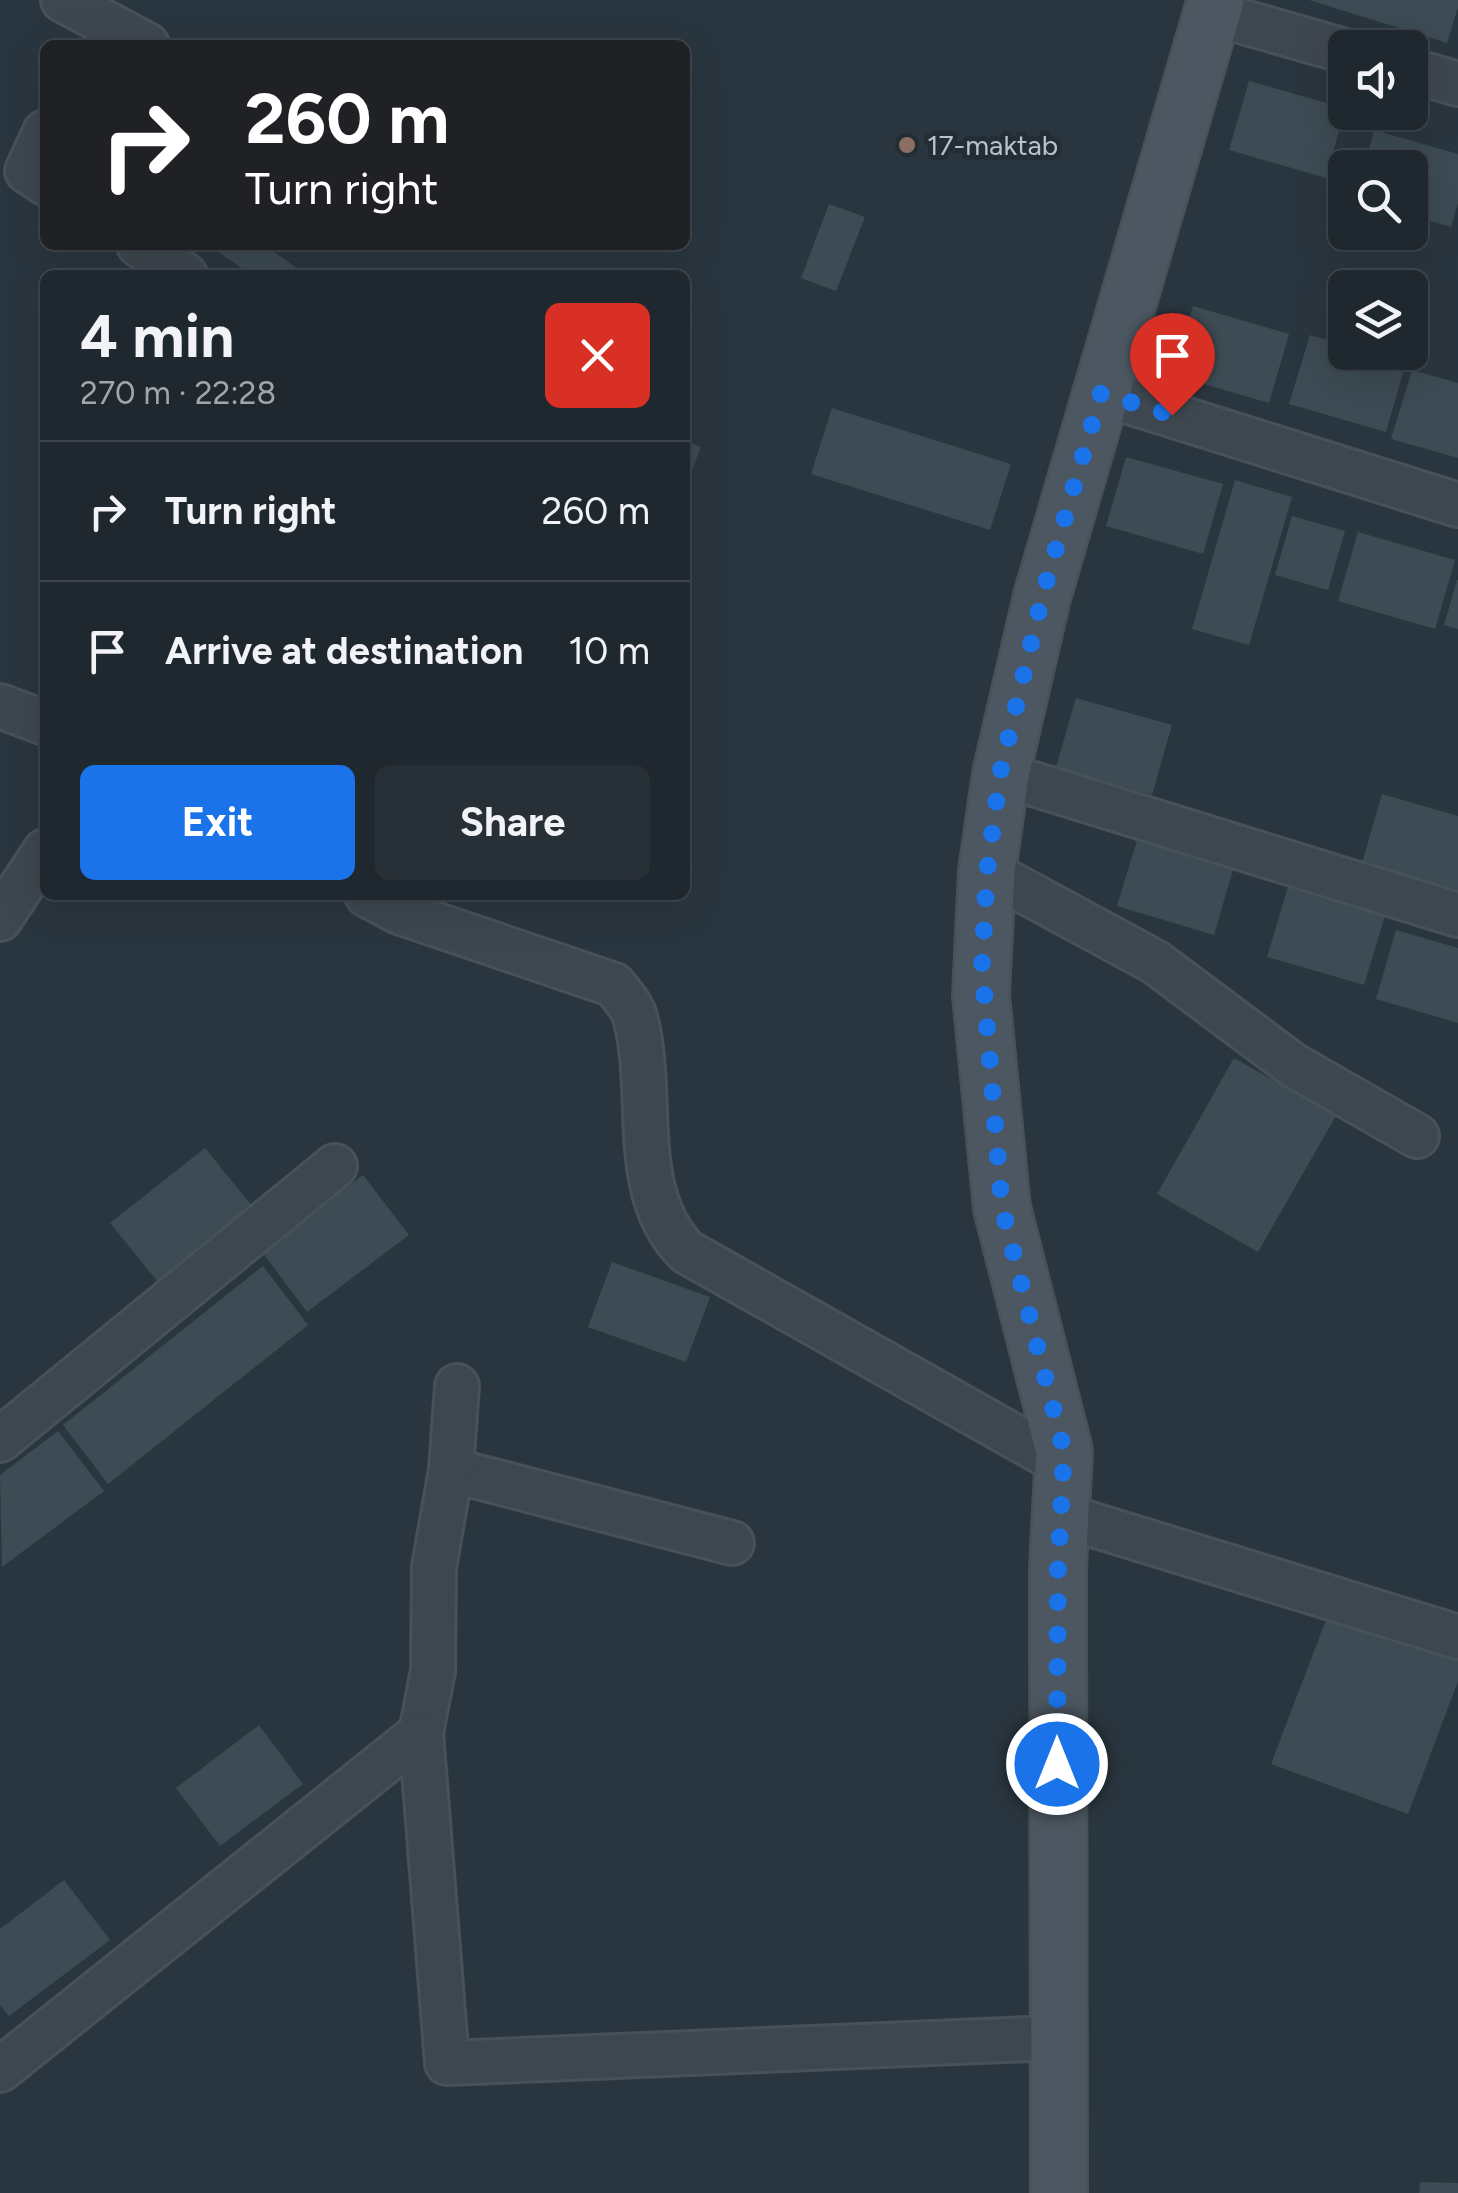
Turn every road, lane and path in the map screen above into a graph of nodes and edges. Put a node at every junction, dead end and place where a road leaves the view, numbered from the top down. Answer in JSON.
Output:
{"nodes":[{"id":1,"x":1214,"y":6,"type":"edge"},
{"id":2,"x":82,"y":21,"type":"edge"},
{"id":3,"x":134,"y":40,"type":"edge"},
{"id":4,"x":1328,"y":46,"type":"edge"},
{"id":5,"x":1428,"y":75,"type":"edge"},
{"id":6,"x":1458,"y":84,"type":"edge"},
{"id":7,"x":40,"y":142,"type":"edge"},
{"id":8,"x":40,"y":180,"type":"edge"},
{"id":9,"x":146,"y":250,"type":"edge"},
{"id":10,"x":176,"y":270,"type":"edge"},
{"id":11,"x":1101,"y":393,"type":"junction"},
{"id":12,"x":1458,"y":505,"type":"edge"},
{"id":13,"x":0,"y":706,"type":"edge"},
{"id":14,"x":40,"y":722,"type":"edge"},
{"id":15,"x":1000,"y":774,"type":"junction"},
{"id":16,"x":40,"y":859,"type":"edge"},
{"id":17,"x":987,"y":872,"type":"junction"},
{"id":18,"x":376,"y":900,"type":"edge"},
{"id":19,"x":1458,"y":915,"type":"edge"},
{"id":20,"x":0,"y":919,"type":"edge"},
{"id":21,"x":1417,"y":1136,"type":"dead end"},
{"id":22,"x":335,"y":1166,"type":"dead end"},
{"id":23,"x":457,"y":1386,"type":"dead end"},
{"id":24,"x":0,"y":1440,"type":"edge"},
{"id":25,"x":452,"y":1470,"type":"junction"},
{"id":26,"x":1062,"y":1490,"type":"junction"},
{"id":27,"x":732,"y":1543,"type":"dead end"},
{"id":28,"x":1458,"y":1638,"type":"edge"},
{"id":29,"x":421,"y":1734,"type":"junction"},
{"id":30,"x":1056,"y":2038,"type":"junction"},
{"id":31,"x":0,"y":2070,"type":"edge"},
{"id":32,"x":1058,"y":2193,"type":"edge"}],
"edges":[{"from":1,"to":4,"type":"street"},
{"from":1,"to":11,"type":"street"},
{"from":2,"to":3,"type":"street"},
{"from":5,"to":6,"type":"street"},
{"from":7,"to":8,"type":"street"},
{"from":9,"to":10,"type":"street"},
{"from":11,"to":12,"type":"street"},
{"from":11,"to":15,"type":"street"},
{"from":13,"to":14,"type":"street"},
{"from":15,"to":17,"type":"street"},
{"from":15,"to":19,"type":"street"},
{"from":16,"to":20,"type":"street"},
{"from":17,"to":21,"type":"street"},
{"from":17,"to":26,"type":"street"},
{"from":18,"to":26,"type":"street"},
{"from":22,"to":24,"type":"street"},
{"from":23,"to":25,"type":"street"},
{"from":25,"to":27,"type":"street"},
{"from":25,"to":29,"type":"street"},
{"from":26,"to":28,"type":"street"},
{"from":26,"to":30,"type":"street"},
{"from":29,"to":30,"type":"street"},
{"from":29,"to":31,"type":"street"},
{"from":30,"to":32,"type":"street"}]}
